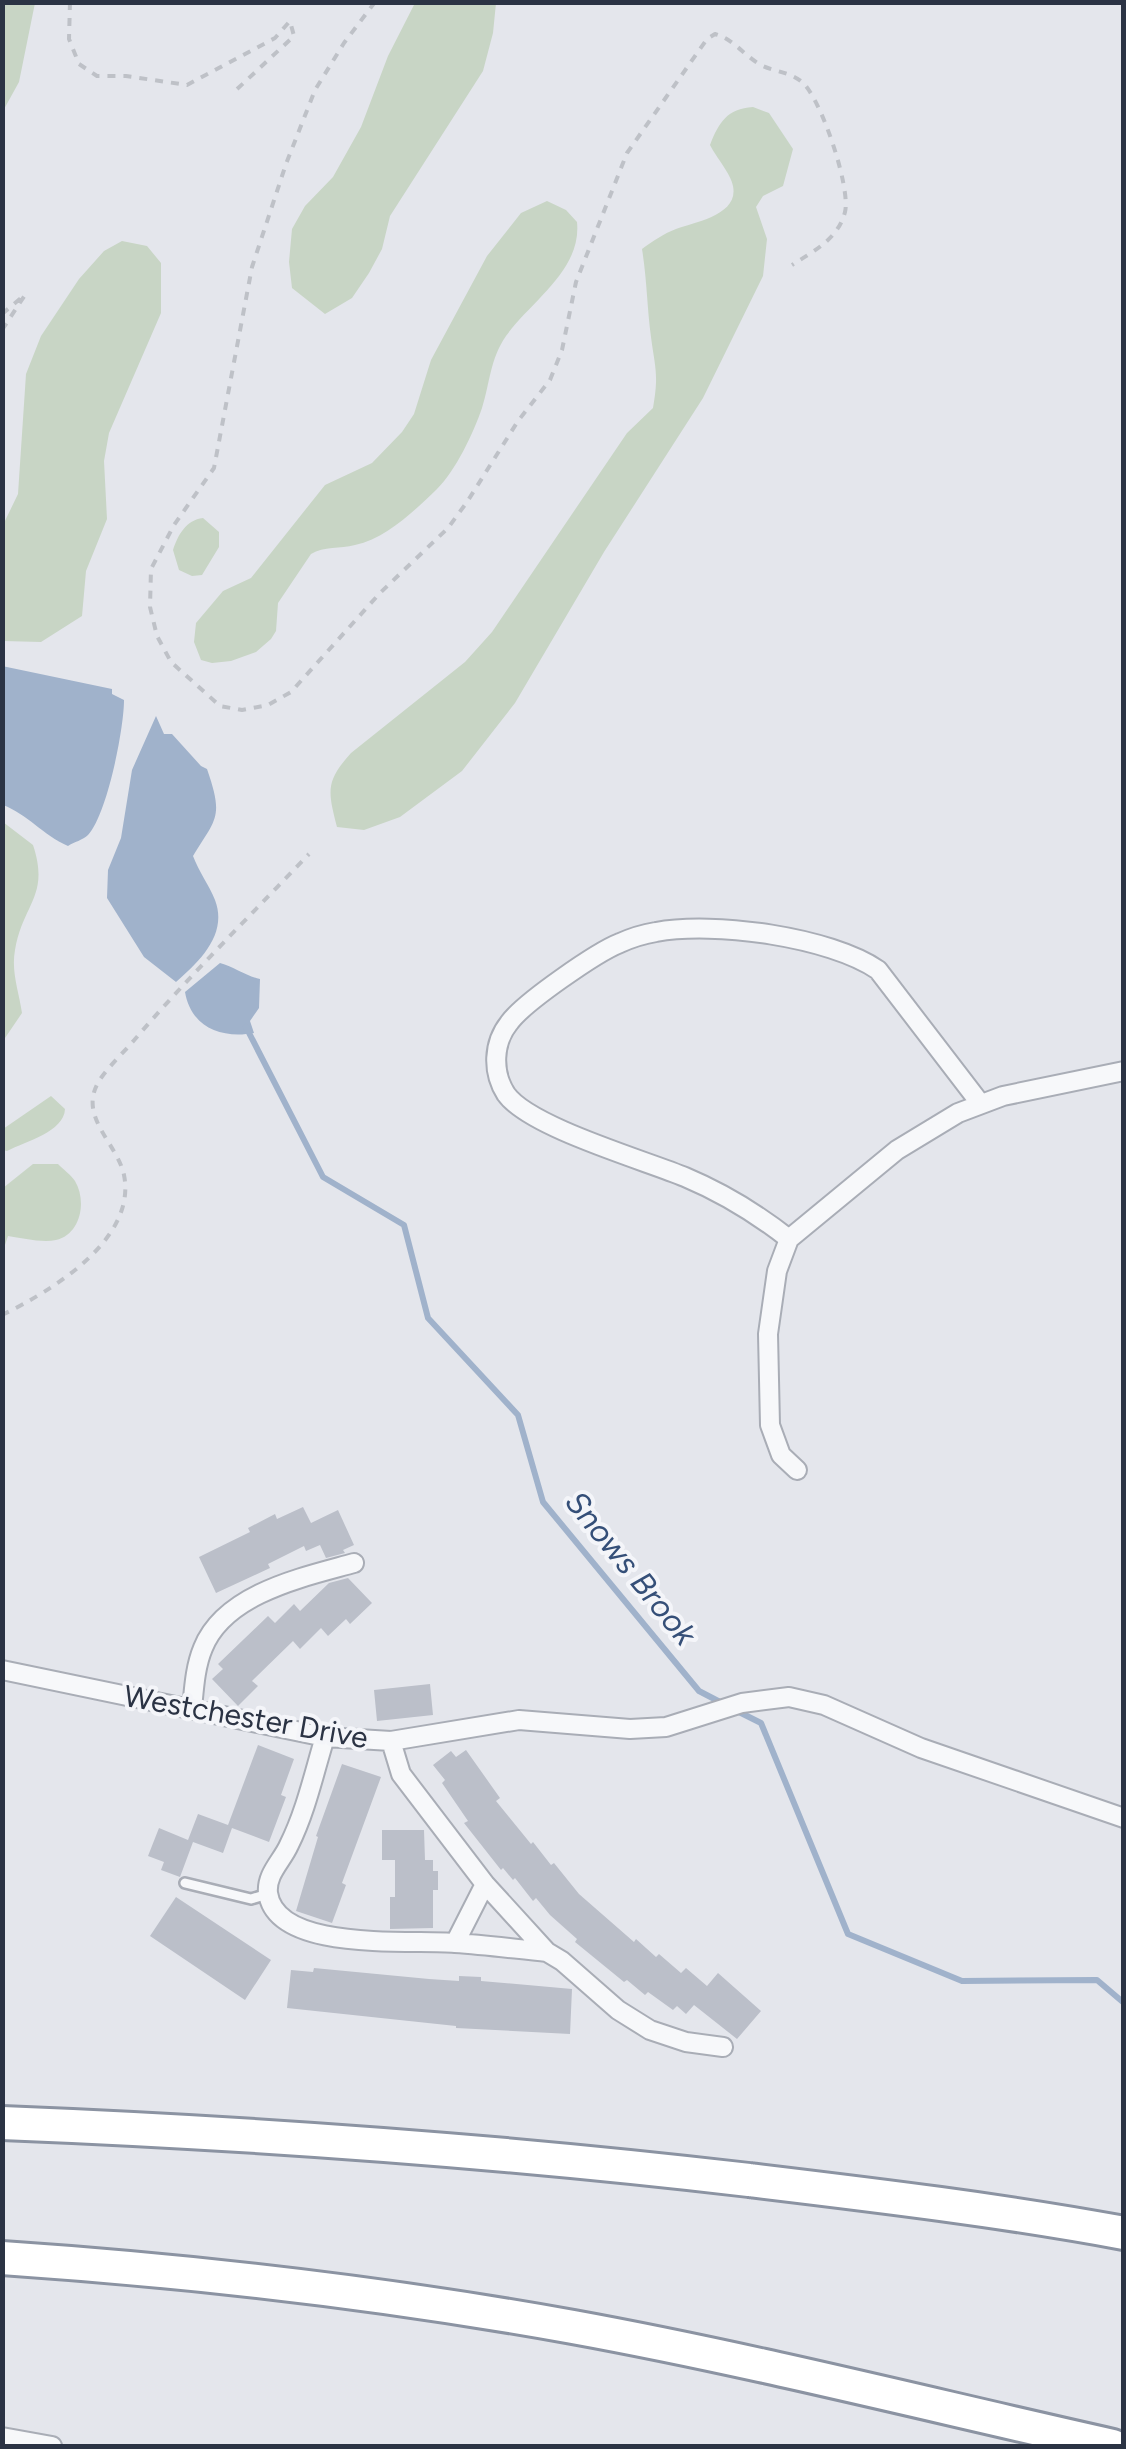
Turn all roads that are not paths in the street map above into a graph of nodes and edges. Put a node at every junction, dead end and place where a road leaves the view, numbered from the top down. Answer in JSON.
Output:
{"nodes":[{"id":1,"x":1124,"y":1071,"type":"edge"},
{"id":2,"x":980,"y":1104,"type":"junction"},
{"id":3,"x":789,"y":1239,"type":"junction"},
{"id":4,"x":797,"y":1470,"type":"dead end"},
{"id":5,"x":354,"y":1563,"type":"dead end"},
{"id":6,"x":2,"y":1670,"type":"edge"},
{"id":7,"x":192,"y":1709,"type":"junction"},
{"id":8,"x":326,"y":1736,"type":"junction"},
{"id":9,"x":391,"y":1742,"type":"junction"},
{"id":10,"x":1124,"y":1818,"type":"edge"},
{"id":11,"x":184,"y":1883,"type":"dead end"},
{"id":12,"x":485,"y":1884,"type":"junction"},
{"id":13,"x":268,"y":1894,"type":"junction"},
{"id":14,"x":455,"y":1942,"type":"junction"},
{"id":15,"x":547,"y":1952,"type":"junction"},
{"id":16,"x":722,"y":2047,"type":"dead end"},
{"id":17,"x":2,"y":2124,"type":"edge"},
{"id":18,"x":1124,"y":2233,"type":"edge"},
{"id":19,"x":2,"y":2258,"type":"edge"},
{"id":20,"x":2,"y":2436,"type":"edge"},
{"id":21,"x":52,"y":2446,"type":"edge"},
{"id":22,"x":1113,"y":2446,"type":"edge"}],
"edges":[{"from":1,"to":2,"type":"street"},
{"from":2,"to":3,"type":"street"},
{"from":2,"to":3,"type":"street"},
{"from":3,"to":4,"type":"street"},
{"from":5,"to":7,"type":"street"},
{"from":6,"to":7,"type":"street","name":"Westchester Drive"},
{"from":7,"to":8,"type":"street","name":"Westchester Drive"},
{"from":8,"to":9,"type":"street","name":"Westchester Drive"},
{"from":8,"to":13,"type":"street"},
{"from":9,"to":10,"type":"street","name":"Westchester Drive"},
{"from":9,"to":12,"type":"street"},
{"from":11,"to":13,"type":"lane"},
{"from":12,"to":14,"type":"street"},
{"from":12,"to":15,"type":"street"},
{"from":13,"to":14,"type":"street"},
{"from":14,"to":15,"type":"street"},
{"from":15,"to":16,"type":"street"},
{"from":17,"to":18,"type":"highway"},
{"from":19,"to":22,"type":"highway"},
{"from":20,"to":21,"type":"street"}]}
